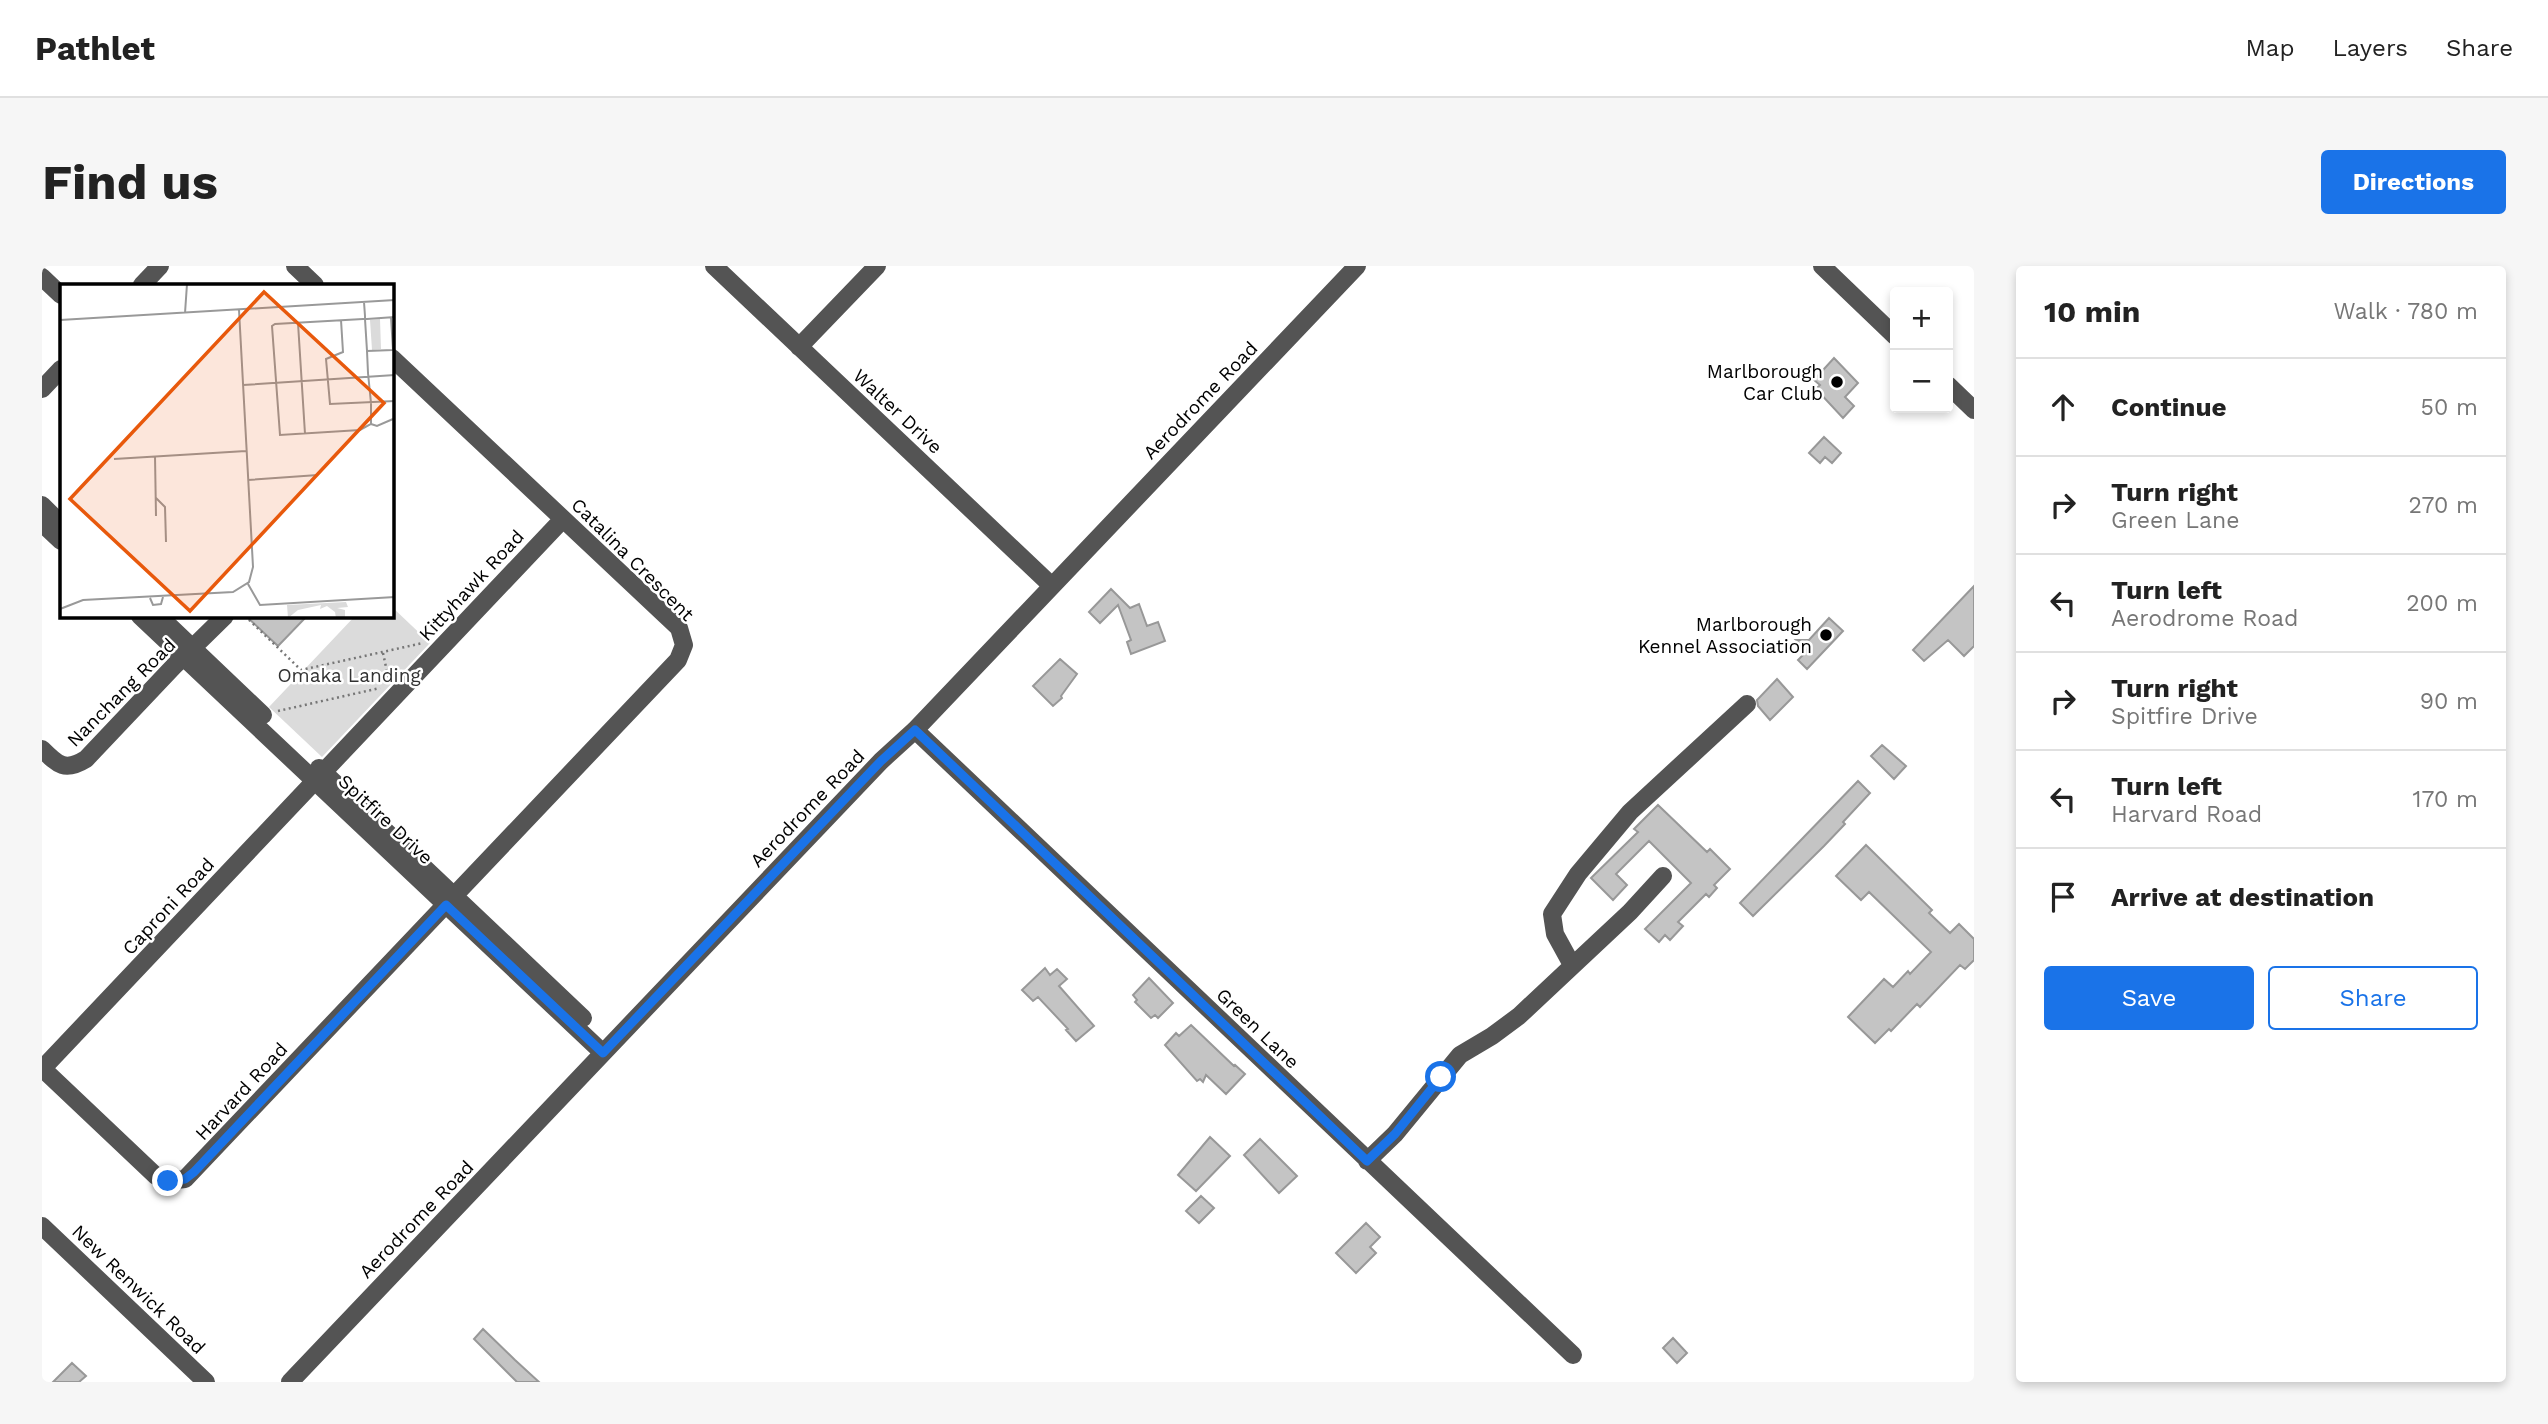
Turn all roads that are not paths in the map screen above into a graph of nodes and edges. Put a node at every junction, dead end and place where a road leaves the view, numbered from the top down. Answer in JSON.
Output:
{"nodes":[{"id":1,"x":160,"y":266,"type":"edge"},
{"id":2,"x":295,"y":266,"type":"edge"},
{"id":3,"x":715,"y":266,"type":"edge"},
{"id":4,"x":877,"y":266,"type":"edge"},
{"id":5,"x":1357,"y":266,"type":"edge"},
{"id":6,"x":1822,"y":266,"type":"edge"},
{"id":7,"x":42,"y":277,"type":"edge"},
{"id":8,"x":143,"y":284,"type":"edge"},
{"id":9,"x":314,"y":284,"type":"edge"},
{"id":10,"x":60,"y":294,"type":"edge"},
{"id":11,"x":1890,"y":330,"type":"edge"},
{"id":12,"x":799,"y":347,"type":"junction"},
{"id":13,"x":394,"y":360,"type":"edge"},
{"id":14,"x":60,"y":370,"type":"edge"},
{"id":15,"x":42,"y":389,"type":"edge"},
{"id":16,"x":1953,"y":390,"type":"edge"},
{"id":17,"x":1974,"y":410,"type":"edge"},
{"id":18,"x":42,"y":505,"type":"edge"},
{"id":19,"x":563,"y":519,"type":"junction"},
{"id":20,"x":42,"y":523,"type":"edge"},
{"id":21,"x":60,"y":523,"type":"edge"},
{"id":22,"x":60,"y":540,"type":"edge"},
{"id":23,"x":1052,"y":586,"type":"junction"},
{"id":24,"x":143,"y":618,"type":"edge"},
{"id":25,"x":161,"y":618,"type":"edge"},
{"id":26,"x":223,"y":618,"type":"edge"},
{"id":27,"x":188,"y":653,"type":"junction"},
{"id":28,"x":1747,"y":704,"type":"dead end"},
{"id":29,"x":915,"y":730,"type":"junction"},
{"id":30,"x":42,"y":749,"type":"edge"},
{"id":31,"x":319,"y":776,"type":"junction"},
{"id":32,"x":1663,"y":876,"type":"dead end"},
{"id":33,"x":451,"y":900,"type":"junction"},
{"id":34,"x":1572,"y":965,"type":"junction"},
{"id":35,"x":607,"y":1049,"type":"junction"},
{"id":36,"x":42,"y":1068,"type":"edge"},
{"id":37,"x":1367,"y":1161,"type":"junction"},
{"id":38,"x":42,"y":1226,"type":"edge"},
{"id":39,"x":1573,"y":1355,"type":"dead end"},
{"id":40,"x":206,"y":1382,"type":"edge"},
{"id":41,"x":290,"y":1382,"type":"edge"}],
"edges":[{"from":1,"to":8,"type":"street"},
{"from":2,"to":9,"type":"street"},
{"from":3,"to":12,"type":"street","name":"Walter Drive"},
{"from":4,"to":12,"type":"street"},
{"from":5,"to":23,"type":"street","name":"Aerodrome Road"},
{"from":6,"to":11,"type":"street"},
{"from":7,"to":10,"type":"street"},
{"from":12,"to":23,"type":"street","name":"Walter Drive"},
{"from":13,"to":19,"type":"street","name":"Catalina Crescent"},
{"from":14,"to":15,"type":"street"},
{"from":16,"to":17,"type":"street"},
{"from":18,"to":21,"type":"street"},
{"from":19,"to":31,"type":"street","name":"Kittyhawk Road"},
{"from":19,"to":33,"type":"street","name":"Catalina Crescent"},
{"from":20,"to":22,"type":"street"},
{"from":23,"to":29,"type":"street","name":"Aerodrome Road"},
{"from":24,"to":27,"type":"street","name":"Spitfire Drive"},
{"from":25,"to":27,"type":"street","name":"Spitfire Drive"},
{"from":26,"to":27,"type":"street"},
{"from":27,"to":30,"type":"street","name":"Nanchang Road"},
{"from":27,"to":31,"type":"street","name":"Spitfire Drive"},
{"from":28,"to":34,"type":"street"},
{"from":29,"to":35,"type":"street","name":"Aerodrome Road"},
{"from":29,"to":37,"type":"street","name":"Green Lane"},
{"from":31,"to":33,"type":"street","name":"Spitfire Drive"},
{"from":31,"to":36,"type":"street","name":"Caproni Road"},
{"from":32,"to":34,"type":"street"},
{"from":33,"to":35,"type":"street","name":"Spitfire Drive"},
{"from":33,"to":36,"type":"street","name":"Harvard Road"},
{"from":34,"to":37,"type":"street"},
{"from":35,"to":41,"type":"street","name":"Aerodrome Road"},
{"from":37,"to":39,"type":"street","name":"Green Lane"},
{"from":38,"to":40,"type":"street","name":"New Renwick Road"}]}
